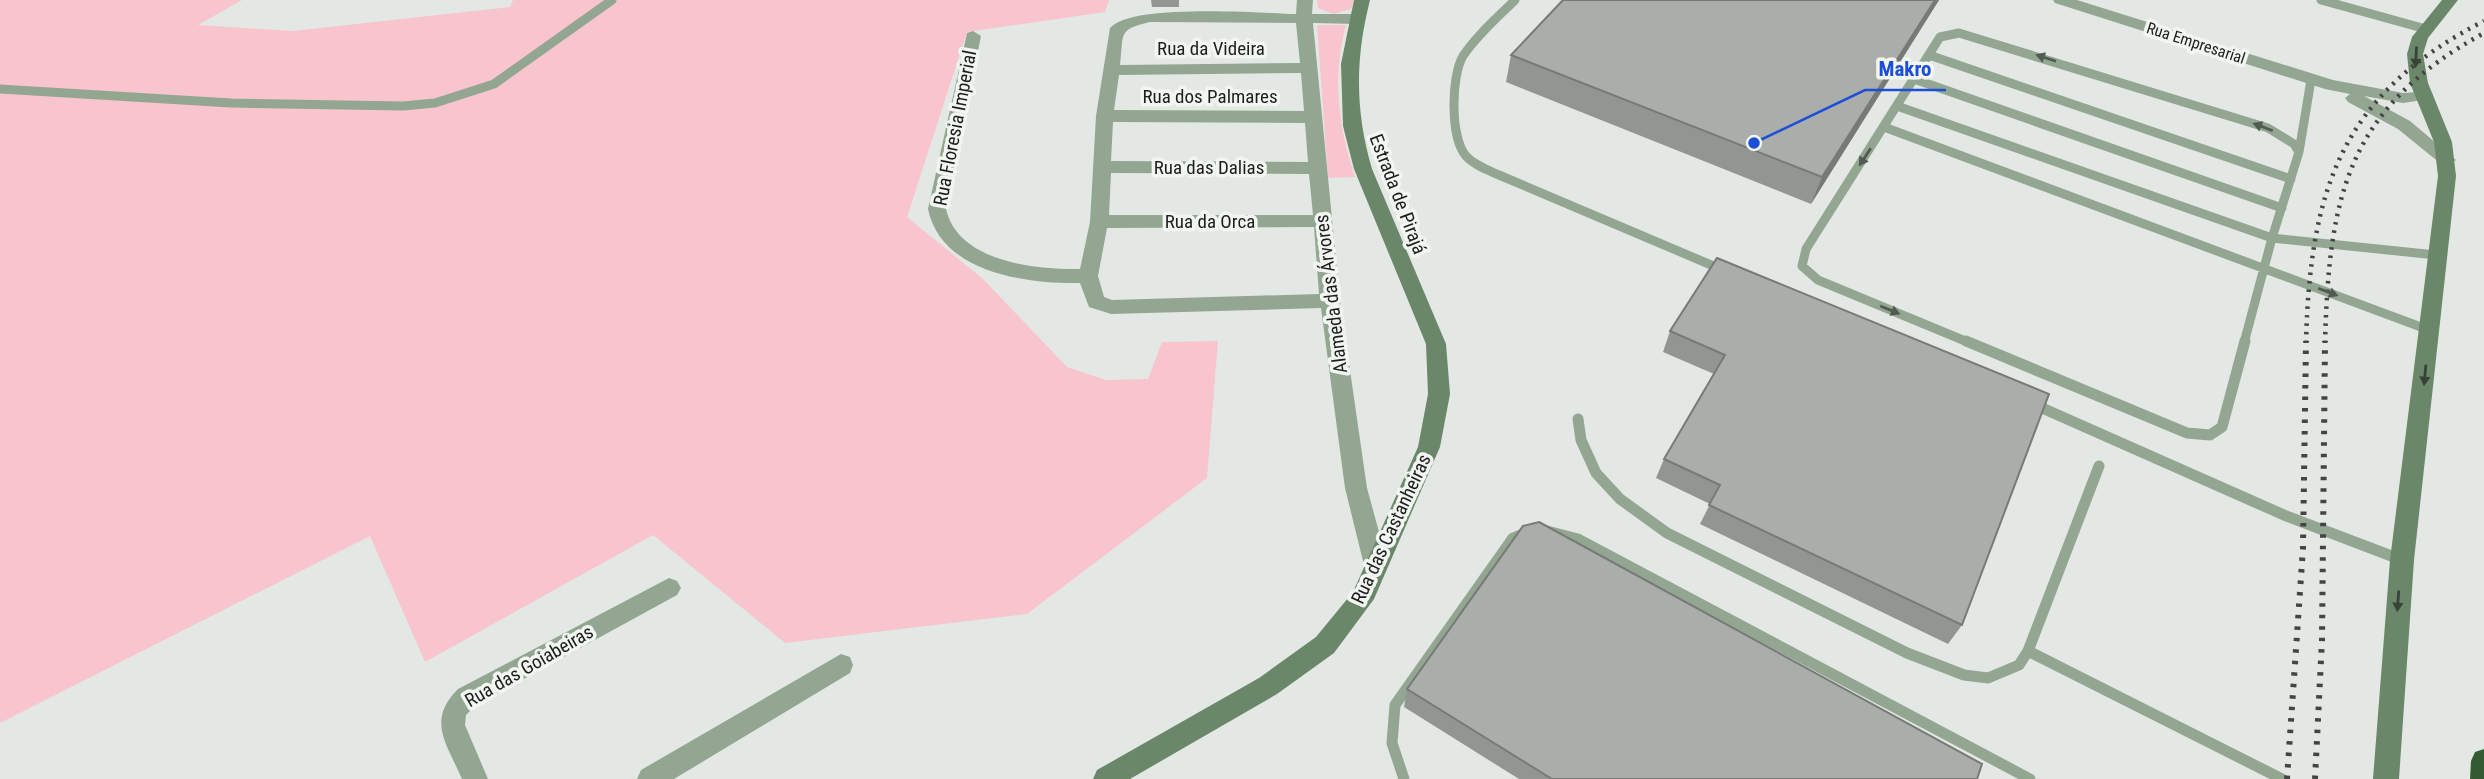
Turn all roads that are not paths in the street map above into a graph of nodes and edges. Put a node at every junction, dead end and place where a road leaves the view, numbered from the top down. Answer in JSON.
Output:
{"nodes":[{"id":1,"x":612,"y":0,"type":"edge"},
{"id":2,"x":1362,"y":0,"type":"edge"},
{"id":3,"x":1515,"y":0,"type":"edge"},
{"id":4,"x":2062,"y":0,"type":"edge"},
{"id":5,"x":2320,"y":0,"type":"edge"},
{"id":6,"x":2450,"y":0,"type":"edge"},
{"id":7,"x":1305,"y":10,"type":"edge"},
{"id":8,"x":1357,"y":19,"type":"junction"},
{"id":9,"x":2426,"y":29,"type":"junction"},
{"id":10,"x":973,"y":36,"type":"dead end"},
{"id":11,"x":1929,"y":55,"type":"junction"},
{"id":12,"x":1310,"y":68,"type":"junction"},
{"id":13,"x":1112,"y":69,"type":"junction"},
{"id":14,"x":1914,"y":79,"type":"junction"},
{"id":15,"x":2311,"y":80,"type":"junction"},
{"id":16,"x":2331,"y":85,"type":"junction"},
{"id":17,"x":0,"y":89,"type":"edge"},
{"id":18,"x":2424,"y":95,"type":"junction"},
{"id":19,"x":1897,"y":106,"type":"junction"},
{"id":20,"x":1105,"y":116,"type":"junction"},
{"id":21,"x":1315,"y":117,"type":"junction"},
{"id":22,"x":1884,"y":127,"type":"junction"},
{"id":23,"x":2299,"y":152,"type":"junction"},
{"id":24,"x":2447,"y":160,"type":"junction"},
{"id":25,"x":1101,"y":167,"type":"junction"},
{"id":26,"x":1317,"y":168,"type":"junction"},
{"id":27,"x":2291,"y":178,"type":"junction"},
{"id":28,"x":2281,"y":208,"type":"junction"},
{"id":29,"x":1321,"y":221,"type":"junction"},
{"id":30,"x":1099,"y":222,"type":"junction"},
{"id":31,"x":2272,"y":238,"type":"junction"},
{"id":32,"x":2436,"y":254,"type":"junction"},
{"id":33,"x":2264,"y":268,"type":"junction"},
{"id":34,"x":1736,"y":275,"type":"edge"},
{"id":35,"x":1088,"y":276,"type":"junction"},
{"id":36,"x":1330,"y":301,"type":"junction"},
{"id":37,"x":1426,"y":317,"type":"joint"},
{"id":38,"x":2429,"y":330,"type":"junction"},
{"id":39,"x":2022,"y":399,"type":"edge"},
{"id":40,"x":1578,"y":419,"type":"dead end"},
{"id":41,"x":2099,"y":466,"type":"dead end"},
{"id":42,"x":2402,"y":560,"type":"junction"},
{"id":43,"x":1376,"y":565,"type":"junction"},
{"id":44,"x":669,"y":588,"type":"dead end"},
{"id":45,"x":2028,"y":651,"type":"junction"},
{"id":46,"x":841,"y":665,"type":"dead end"},
{"id":47,"x":2484,"y":761,"type":"edge"},
{"id":48,"x":475,"y":779,"type":"edge"},
{"id":49,"x":650,"y":779,"type":"edge"},
{"id":50,"x":1105,"y":779,"type":"edge"},
{"id":51,"x":1404,"y":779,"type":"edge"},
{"id":52,"x":2030,"y":779,"type":"edge"},
{"id":53,"x":2282,"y":779,"type":"edge"},
{"id":54,"x":2386,"y":779,"type":"edge"},
{"id":55,"x":2483,"y":779,"type":"edge"}],
"edges":[{"from":1,"to":17,"type":"lane"},
{"from":2,"to":8,"type":"main road","name":"Estrada de Pirajá"},
{"from":3,"to":34,"type":"lane"},
{"from":4,"to":15,"type":"street","name":"Rua Empresarial"},
{"from":5,"to":9,"type":"lane"},
{"from":6,"to":9,"type":"main road"},
{"from":7,"to":8,"type":"street"},
{"from":7,"to":12,"type":"street","name":"Alameda das Árvores"},
{"from":7,"to":13,"type":"street"},
{"from":8,"to":37,"type":"main road","name":"Estrada de Pirajá"},
{"from":9,"to":18,"type":"main road","one_way":true},
{"from":10,"to":35,"type":"street","name":"Rua Floresia Imperial"},
{"from":11,"to":14,"type":"lane"},
{"from":23,"to":11,"type":"lane","one_way":true},
{"from":11,"to":27,"type":"lane"},
{"from":12,"to":13,"type":"street","name":"Rua da Videira"},
{"from":12,"to":21,"type":"street","name":"Alameda das Árvores"},
{"from":13,"to":20,"type":"street"},
{"from":14,"to":19,"type":"lane"},
{"from":14,"to":28,"type":"lane"},
{"from":15,"to":16,"type":"street","name":"Rua Empresarial"},
{"from":15,"to":23,"type":"lane"},
{"from":16,"to":18,"type":"street","name":"Rua Empresarial"},
{"from":16,"to":24,"type":"street","name":"Rua Empresarial"},
{"from":18,"to":24,"type":"main road"},
{"from":19,"to":22,"type":"lane"},
{"from":19,"to":31,"type":"lane"},
{"from":20,"to":21,"type":"street","name":"Rua dos Palmares"},
{"from":20,"to":25,"type":"street"},
{"from":21,"to":26,"type":"street","name":"Alameda das Árvores"},
{"from":22,"to":33,"type":"lane"},
{"from":22,"to":33,"type":"lane","one_way":true},
{"from":23,"to":27,"type":"lane"},
{"from":24,"to":32,"type":"main road"},
{"from":25,"to":26,"type":"street","name":"Rua das Dalias"},
{"from":25,"to":30,"type":"street"},
{"from":26,"to":29,"type":"street","name":"Alameda das Árvores"},
{"from":27,"to":28,"type":"lane"},
{"from":28,"to":31,"type":"lane"},
{"from":29,"to":30,"type":"street","name":"Rua da Orca"},
{"from":29,"to":36,"type":"street","name":"Alameda das Árvores"},
{"from":30,"to":35,"type":"street"},
{"from":31,"to":32,"type":"lane"},
{"from":31,"to":33,"type":"lane"},
{"from":32,"to":38,"type":"main road"},
{"from":33,"to":38,"type":"lane","one_way":true},
{"from":35,"to":36,"type":"street"},
{"from":36,"to":43,"type":"street","name":"Alameda das Árvores"},
{"from":37,"to":43,"type":"main road","name":"Rua das Castanheiras"},
{"from":38,"to":42,"type":"main road","one_way":true},
{"from":39,"to":42,"type":"lane"},
{"from":40,"to":45,"type":"lane"},
{"from":41,"to":45,"type":"lane"},
{"from":42,"to":54,"type":"main road","one_way":true},
{"from":43,"to":50,"type":"main road","name":"Rua das Castanheiras"},
{"from":44,"to":48,"type":"street","name":"Rua das Goiabeiras"},
{"from":45,"to":53,"type":"lane"},
{"from":46,"to":49,"type":"street"},
{"from":47,"to":55,"type":"highway"},
{"from":51,"to":52,"type":"lane"}]}
